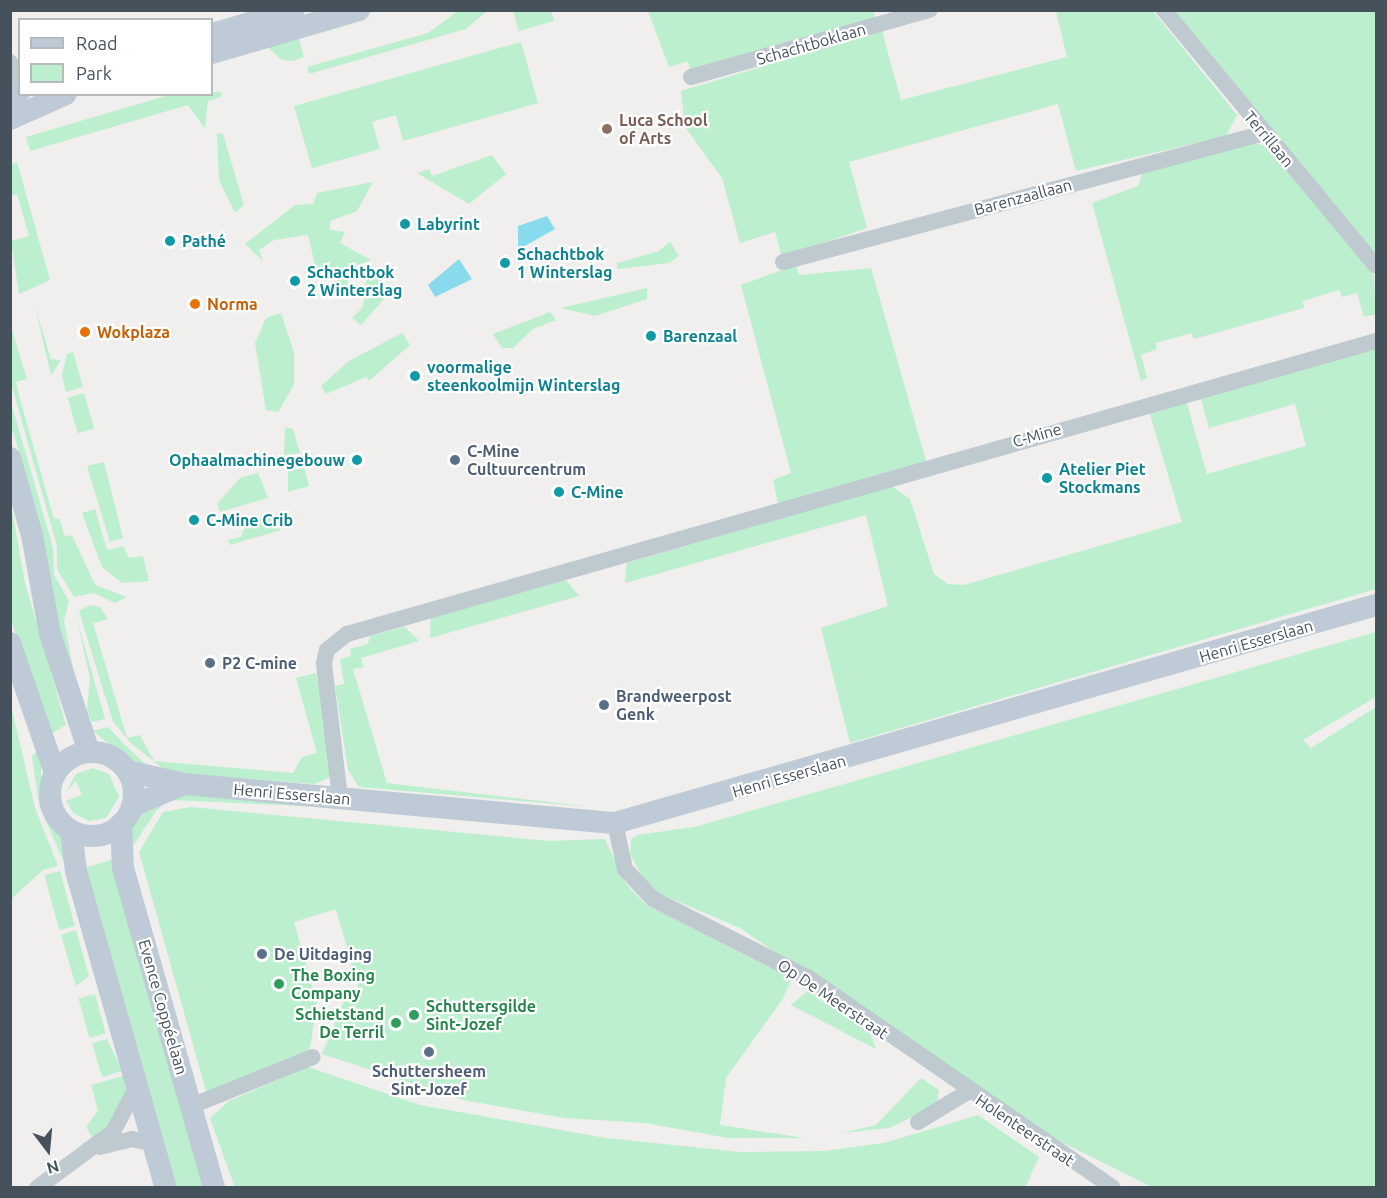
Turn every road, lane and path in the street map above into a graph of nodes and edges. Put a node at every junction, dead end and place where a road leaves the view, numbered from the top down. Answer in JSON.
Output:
{"nodes":[{"id":1,"x":294,"y":10,"type":"edge"},
{"id":2,"x":359,"y":10,"type":"edge"},
{"id":3,"x":930,"y":10,"type":"edge"},
{"id":4,"x":1164,"y":10,"type":"edge"},
{"id":5,"x":213,"y":34,"type":"edge"},
{"id":6,"x":213,"y":53,"type":"edge"},
{"id":7,"x":10,"y":62,"type":"edge"},
{"id":8,"x":692,"y":77,"type":"dead end"},
{"id":9,"x":18,"y":95,"type":"edge"},
{"id":10,"x":47,"y":96,"type":"edge"},
{"id":11,"x":19,"y":99,"type":"edge"},
{"id":12,"x":1252,"y":118,"type":"junction"},
{"id":13,"x":1264,"y":133,"type":"junction"},
{"id":14,"x":1226,"y":142,"type":"junction"},
{"id":15,"x":783,"y":262,"type":"dead end"},
{"id":16,"x":1377,"y":267,"type":"edge"},
{"id":17,"x":1377,"y":331,"type":"edge"},
{"id":18,"x":1377,"y":341,"type":"edge"},
{"id":19,"x":1357,"y":345,"type":"junction"},
{"id":20,"x":10,"y":458,"type":"edge"},
{"id":21,"x":1377,"y":605,"type":"edge"},
{"id":22,"x":10,"y":643,"type":"edge"},
{"id":23,"x":88,"y":752,"type":"junction"},
{"id":24,"x":127,"y":771,"type":"junction"},
{"id":25,"x":55,"y":773,"type":"junction"},
{"id":26,"x":184,"y":784,"type":"junction"},
{"id":27,"x":340,"y":798,"type":"junction"},
{"id":28,"x":127,"y":815,"type":"junction"},
{"id":29,"x":615,"y":823,"type":"junction"},
{"id":30,"x":71,"y":831,"type":"junction"},
{"id":31,"x":313,"y":1057,"type":"dead end"},
{"id":32,"x":137,"y":1086,"type":"junction"},
{"id":33,"x":969,"y":1091,"type":"junction"},
{"id":34,"x":191,"y":1106,"type":"junction"},
{"id":35,"x":918,"y":1122,"type":"dead end"},
{"id":36,"x":154,"y":1144,"type":"junction"},
{"id":37,"x":96,"y":1148,"type":"junction"},
{"id":38,"x":37,"y":1188,"type":"edge"},
{"id":39,"x":166,"y":1188,"type":"edge"},
{"id":40,"x":214,"y":1188,"type":"edge"},
{"id":41,"x":1113,"y":1188,"type":"edge"}],
"edges":[{"from":1,"to":5,"type":"street"},
{"from":2,"to":6,"type":"street"},
{"from":3,"to":8,"type":"street","name":"Schachtboklaan"},
{"from":4,"to":12,"type":"street","name":"Terrillaan"},
{"from":7,"to":9,"type":"street"},
{"from":10,"to":11,"type":"street"},
{"from":12,"to":13,"type":"street","name":"Terrillaan"},
{"from":12,"to":14,"type":"street"},
{"from":13,"to":14,"type":"street","name":"Barenzaallaan"},
{"from":13,"to":16,"type":"street","name":"Terrillaan"},
{"from":14,"to":15,"type":"street","name":"Barenzaallaan"},
{"from":17,"to":19,"type":"street"},
{"from":18,"to":19,"type":"street","name":"C-Mine"},
{"from":19,"to":27,"type":"street","name":"C-Mine"},
{"from":20,"to":23,"type":"street"},
{"from":21,"to":29,"type":"street","name":"Henri Esserslaan"},
{"from":22,"to":25,"type":"street"},
{"from":23,"to":24,"type":"street"},
{"from":23,"to":25,"type":"street"},
{"from":24,"to":26,"type":"street","name":"Henri Esserslaan"},
{"from":24,"to":28,"type":"street","name":"Evence Coppéelaan"},
{"from":25,"to":30,"type":"street"},
{"from":26,"to":27,"type":"street","name":"Henri Esserslaan"},
{"from":26,"to":28,"type":"street","name":"Henri Esserslaan"},
{"from":27,"to":29,"type":"street","name":"Henri Esserslaan"},
{"from":28,"to":30,"type":"street"},
{"from":28,"to":34,"type":"street","name":"Evence Coppéelaan"},
{"from":29,"to":33,"type":"street","name":"Op De Meerstraat"},
{"from":30,"to":32,"type":"street"},
{"from":31,"to":34,"type":"street"},
{"from":32,"to":36,"type":"street"},
{"from":32,"to":37,"type":"street"},
{"from":33,"to":35,"type":"street"},
{"from":33,"to":41,"type":"street","name":"Holenteerstraat"},
{"from":34,"to":40,"type":"street","name":"Evence Coppéelaan"},
{"from":36,"to":37,"type":"street"},
{"from":36,"to":39,"type":"street"},
{"from":37,"to":38,"type":"street"}]}
